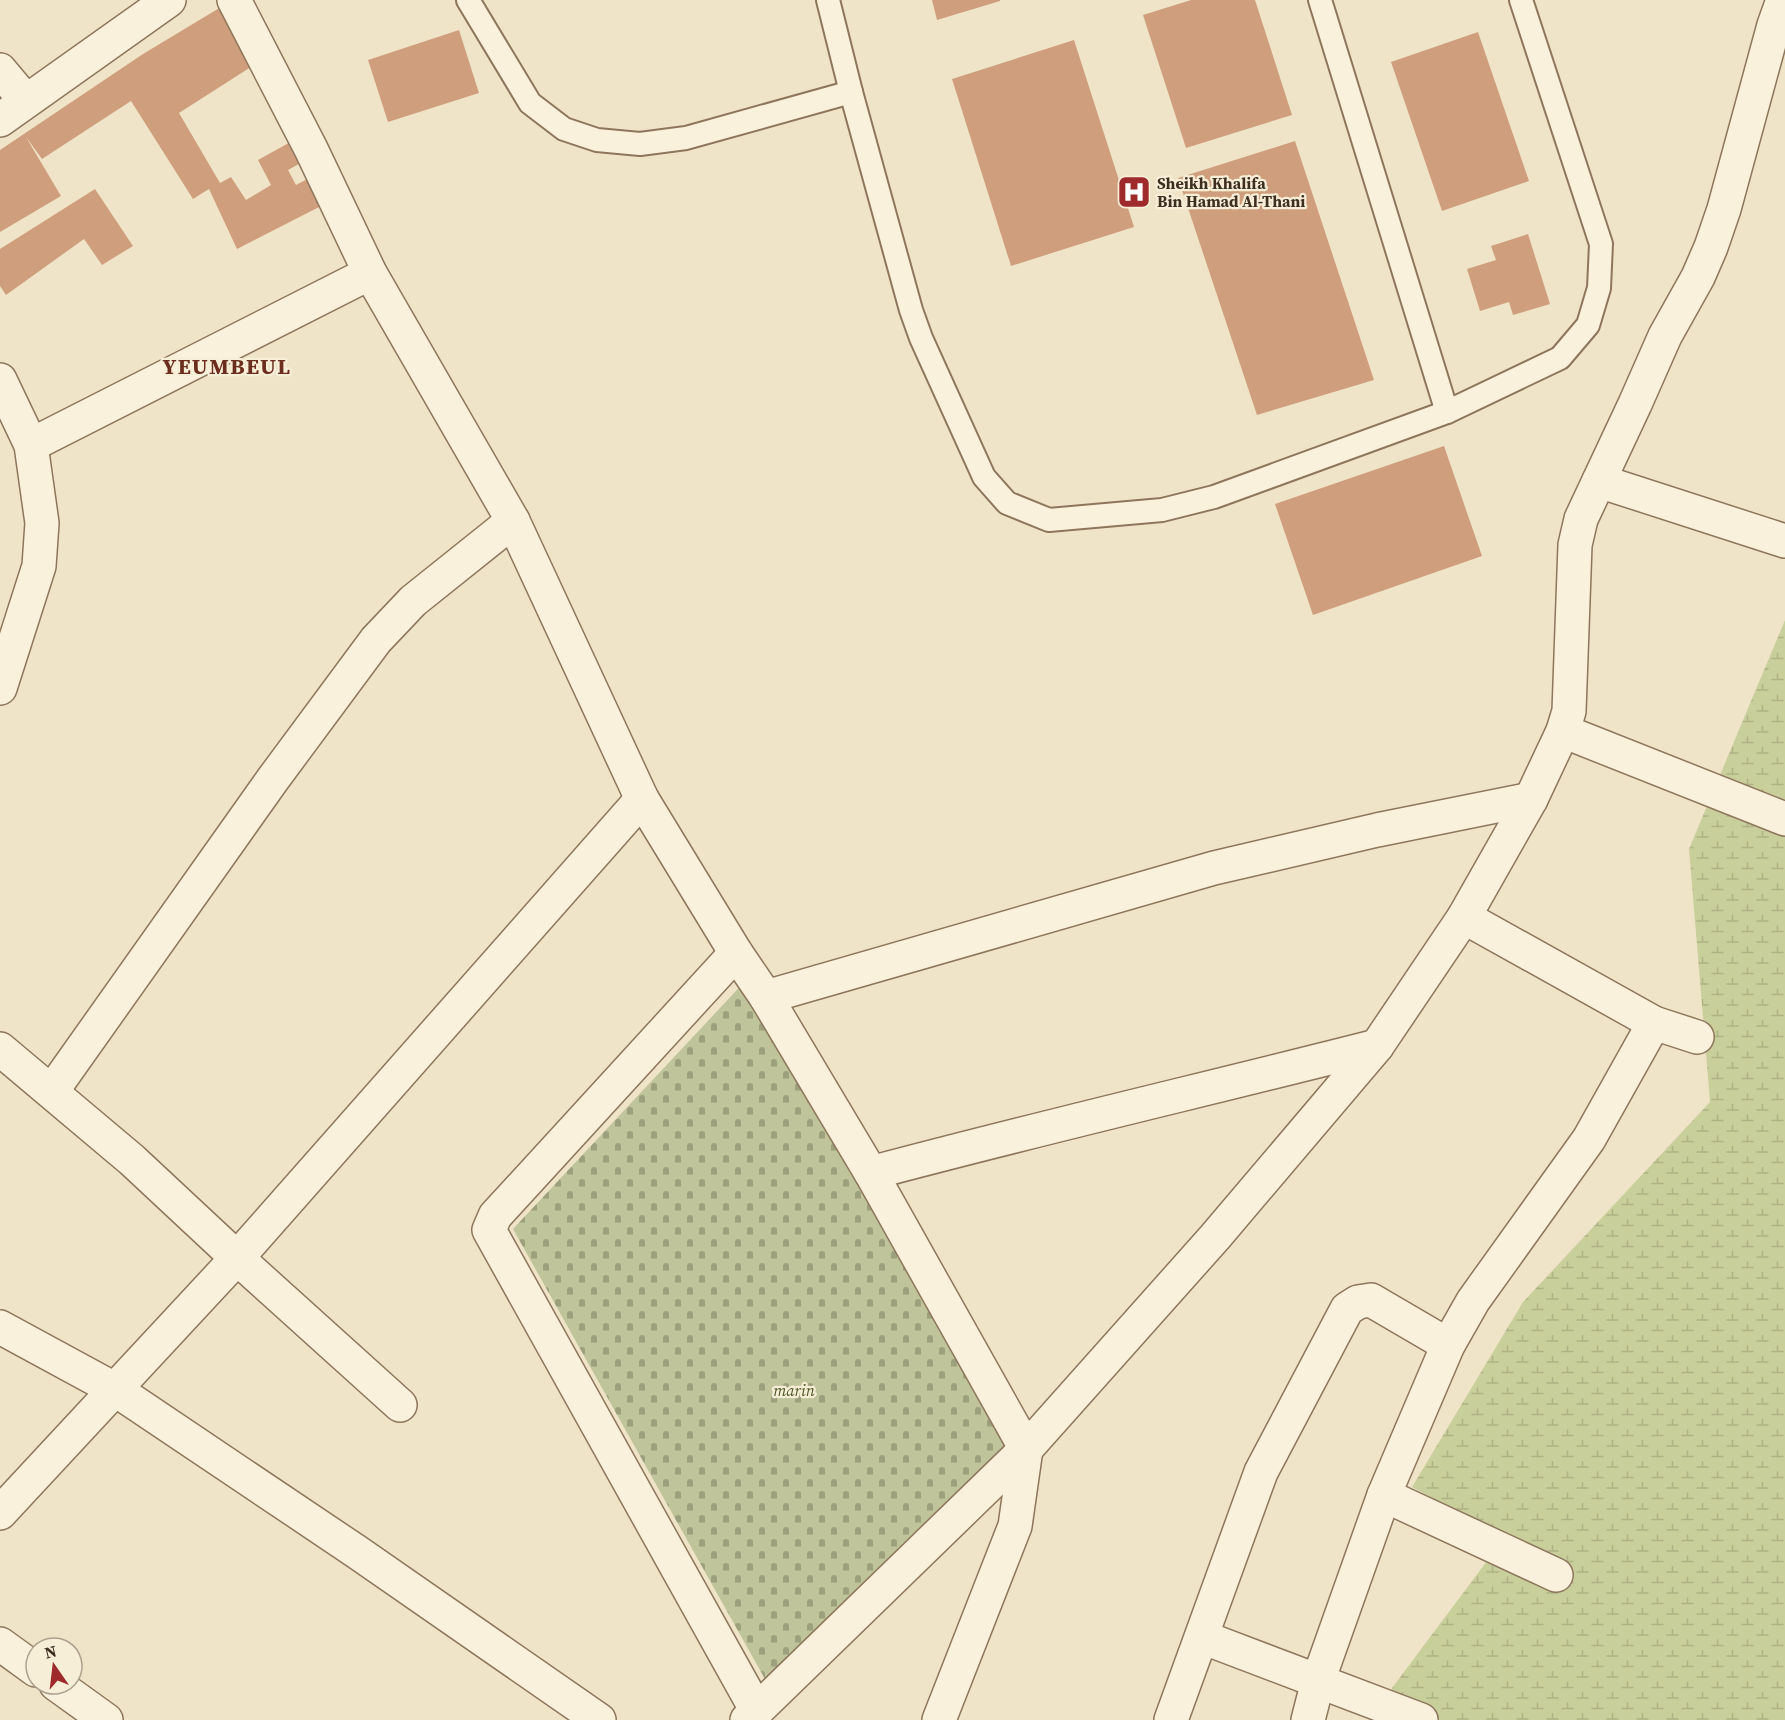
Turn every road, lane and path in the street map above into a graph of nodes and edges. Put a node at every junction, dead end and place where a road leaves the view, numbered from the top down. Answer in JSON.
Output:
{"nodes":[{"id":1,"x":169,"y":0,"type":"edge"},
{"id":2,"x":234,"y":0,"type":"edge"},
{"id":3,"x":468,"y":0,"type":"edge"},
{"id":4,"x":828,"y":0,"type":"edge"},
{"id":5,"x":1320,"y":0,"type":"edge"},
{"id":6,"x":1521,"y":0,"type":"edge"},
{"id":7,"x":1783,"y":0,"type":"edge"},
{"id":8,"x":0,"y":70,"type":"edge"},
{"id":9,"x":851,"y":92,"type":"junction"},
{"id":10,"x":26,"y":100,"type":"junction"},
{"id":11,"x":0,"y":120,"type":"edge"},
{"id":12,"x":370,"y":273,"type":"junction"},
{"id":13,"x":0,"y":380,"type":"edge"},
{"id":14,"x":1447,"y":412,"type":"junction"},
{"id":15,"x":31,"y":445,"type":"junction"},
{"id":16,"x":1599,"y":481,"type":"junction"},
{"id":17,"x":513,"y":521,"type":"junction"},
{"id":18,"x":1785,"y":541,"type":"edge"},
{"id":19,"x":0,"y":688,"type":"edge"},
{"id":20,"x":1563,"y":731,"type":"junction"},
{"id":21,"x":642,"y":799,"type":"junction"},
{"id":22,"x":1532,"y":799,"type":"junction"},
{"id":23,"x":1785,"y":819,"type":"edge"},
{"id":24,"x":1464,"y":917,"type":"junction"},
{"id":25,"x":736,"y":953,"type":"junction"},
{"id":26,"x":766,"y":997,"type":"junction"},
{"id":27,"x":1654,"y":1023,"type":"junction"},
{"id":28,"x":1697,"y":1037,"type":"dead end"},
{"id":29,"x":1377,"y":1046,"type":"junction"},
{"id":30,"x":0,"y":1049,"type":"edge"},
{"id":31,"x":52,"y":1091,"type":"junction"},
{"id":32,"x":871,"y":1173,"type":"junction"},
{"id":33,"x":237,"y":1258,"type":"junction"},
{"id":34,"x":0,"y":1327,"type":"edge"},
{"id":35,"x":1448,"y":1345,"type":"junction"},
{"id":36,"x":116,"y":1390,"type":"junction"},
{"id":37,"x":400,"y":1405,"type":"dead end"},
{"id":38,"x":1026,"y":1449,"type":"junction"},
{"id":39,"x":1384,"y":1495,"type":"junction"},
{"id":40,"x":0,"y":1513,"type":"edge"},
{"id":41,"x":1556,"y":1575,"type":"dead end"},
{"id":42,"x":1202,"y":1636,"type":"junction"},
{"id":43,"x":0,"y":1644,"type":"edge"},
{"id":44,"x":24,"y":1661,"type":"edge"},
{"id":45,"x":1318,"y":1680,"type":"junction"},
{"id":46,"x":73,"y":1696,"type":"edge"},
{"id":47,"x":752,"y":1715,"type":"edge"},
{"id":48,"x":106,"y":1720,"type":"edge"},
{"id":49,"x":599,"y":1720,"type":"edge"},
{"id":50,"x":939,"y":1720,"type":"edge"},
{"id":51,"x":1171,"y":1720,"type":"edge"},
{"id":52,"x":1308,"y":1720,"type":"edge"},
{"id":53,"x":1421,"y":1720,"type":"edge"}],
"edges":[{"from":1,"to":10,"type":"street"},
{"from":2,"to":12,"type":"street"},
{"from":3,"to":9,"type":"lane"},
{"from":4,"to":9,"type":"lane"},
{"from":5,"to":14,"type":"lane"},
{"from":6,"to":14,"type":"lane"},
{"from":7,"to":16,"type":"street"},
{"from":8,"to":10,"type":"street"},
{"from":9,"to":14,"type":"lane"},
{"from":10,"to":11,"type":"street"},
{"from":12,"to":15,"type":"street"},
{"from":12,"to":17,"type":"street"},
{"from":13,"to":15,"type":"street"},
{"from":15,"to":19,"type":"street"},
{"from":16,"to":18,"type":"street"},
{"from":16,"to":20,"type":"street"},
{"from":17,"to":21,"type":"street"},
{"from":17,"to":31,"type":"street"},
{"from":20,"to":22,"type":"street"},
{"from":20,"to":23,"type":"street"},
{"from":21,"to":25,"type":"street"},
{"from":21,"to":33,"type":"street"},
{"from":22,"to":24,"type":"street"},
{"from":22,"to":26,"type":"street"},
{"from":24,"to":27,"type":"street"},
{"from":24,"to":29,"type":"street"},
{"from":25,"to":26,"type":"street"},
{"from":25,"to":47,"type":"street"},
{"from":26,"to":32,"type":"street"},
{"from":27,"to":28,"type":"street"},
{"from":27,"to":35,"type":"street"},
{"from":29,"to":32,"type":"street"},
{"from":29,"to":38,"type":"street"},
{"from":30,"to":31,"type":"street"},
{"from":31,"to":33,"type":"street"},
{"from":32,"to":38,"type":"street"},
{"from":33,"to":36,"type":"street"},
{"from":33,"to":37,"type":"street"},
{"from":34,"to":36,"type":"street"},
{"from":35,"to":39,"type":"street"},
{"from":35,"to":42,"type":"street"},
{"from":36,"to":40,"type":"street"},
{"from":36,"to":49,"type":"street"},
{"from":38,"to":47,"type":"street"},
{"from":38,"to":50,"type":"street"},
{"from":39,"to":41,"type":"street"},
{"from":39,"to":45,"type":"street"},
{"from":42,"to":45,"type":"street"},
{"from":42,"to":51,"type":"street"},
{"from":43,"to":44,"type":"street"},
{"from":45,"to":52,"type":"street"},
{"from":45,"to":53,"type":"street"},
{"from":46,"to":48,"type":"street"}]}
